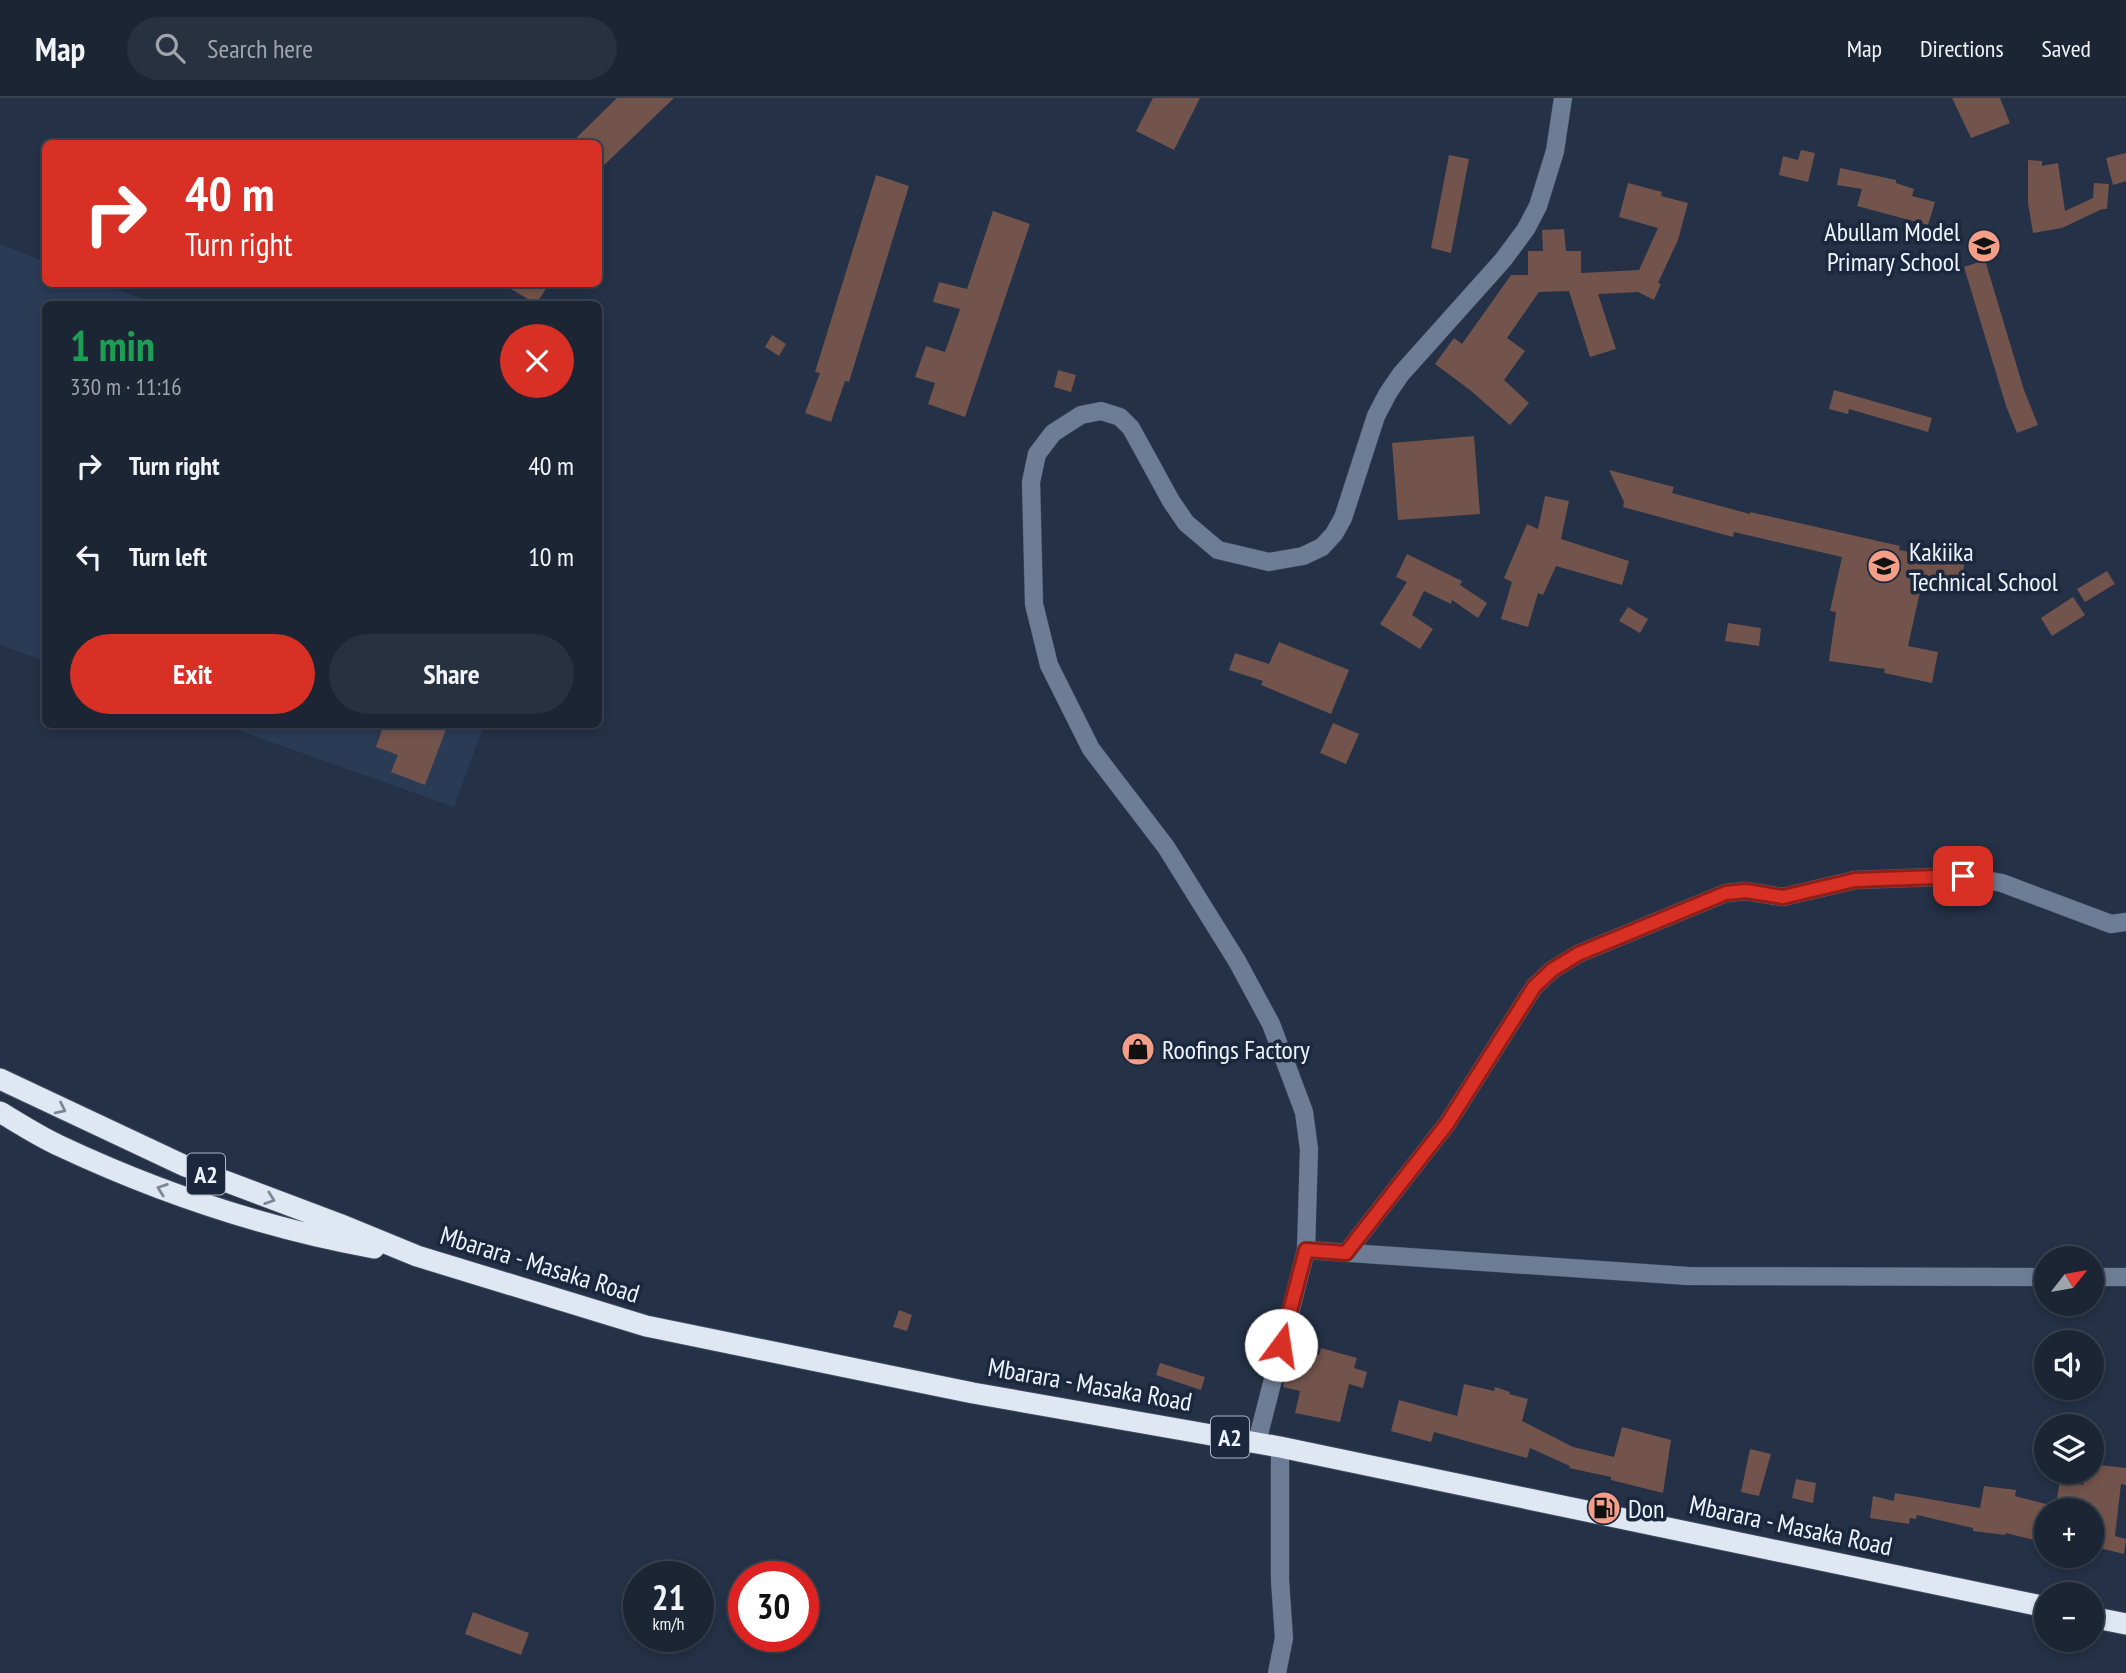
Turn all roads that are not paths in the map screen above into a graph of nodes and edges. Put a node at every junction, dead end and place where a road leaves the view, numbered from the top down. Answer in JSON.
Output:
{"nodes":[{"id":1,"x":1563,"y":98,"type":"edge"},
{"id":2,"x":2126,"y":922,"type":"edge"},
{"id":3,"x":0,"y":1079,"type":"edge"},
{"id":4,"x":0,"y":1112,"type":"edge"},
{"id":5,"x":1306,"y":1250,"type":"junction"},
{"id":6,"x":1346,"y":1253,"type":"junction"},
{"id":7,"x":417,"y":1256,"type":"junction"},
{"id":8,"x":2034,"y":1277,"type":"edge"},
{"id":9,"x":2104,"y":1277,"type":"edge"},
{"id":10,"x":2126,"y":1277,"type":"edge"},
{"id":11,"x":1257,"y":1442,"type":"junction"},
{"id":12,"x":1280,"y":1447,"type":"junction"},
{"id":13,"x":2034,"y":1604,"type":"edge"},
{"id":14,"x":2104,"y":1620,"type":"edge"},
{"id":15,"x":2126,"y":1624,"type":"edge"},
{"id":16,"x":1276,"y":1673,"type":"edge"}],
"edges":[{"from":1,"to":5,"type":"street"},
{"from":2,"to":6,"type":"street"},
{"from":3,"to":7,"type":"highway","name":"Mbarara - Masaka Road","number":"A2","one_way":true},
{"from":7,"to":4,"type":"highway","name":"Mbarara - Masaka Road","number":"A2","one_way":true},
{"from":5,"to":6,"type":"street"},
{"from":5,"to":11,"type":"street"},
{"from":6,"to":8,"type":"street"},
{"from":7,"to":11,"type":"highway","name":"Mbarara - Masaka Road","number":"A2"},
{"from":9,"to":10,"type":"street"},
{"from":11,"to":12,"type":"highway","name":"Mbarara - Masaka Road","number":"A2"},
{"from":12,"to":13,"type":"highway","name":"Mbarara - Masaka Road","number":"A2"},
{"from":12,"to":16,"type":"street"},
{"from":14,"to":15,"type":"highway"}]}
